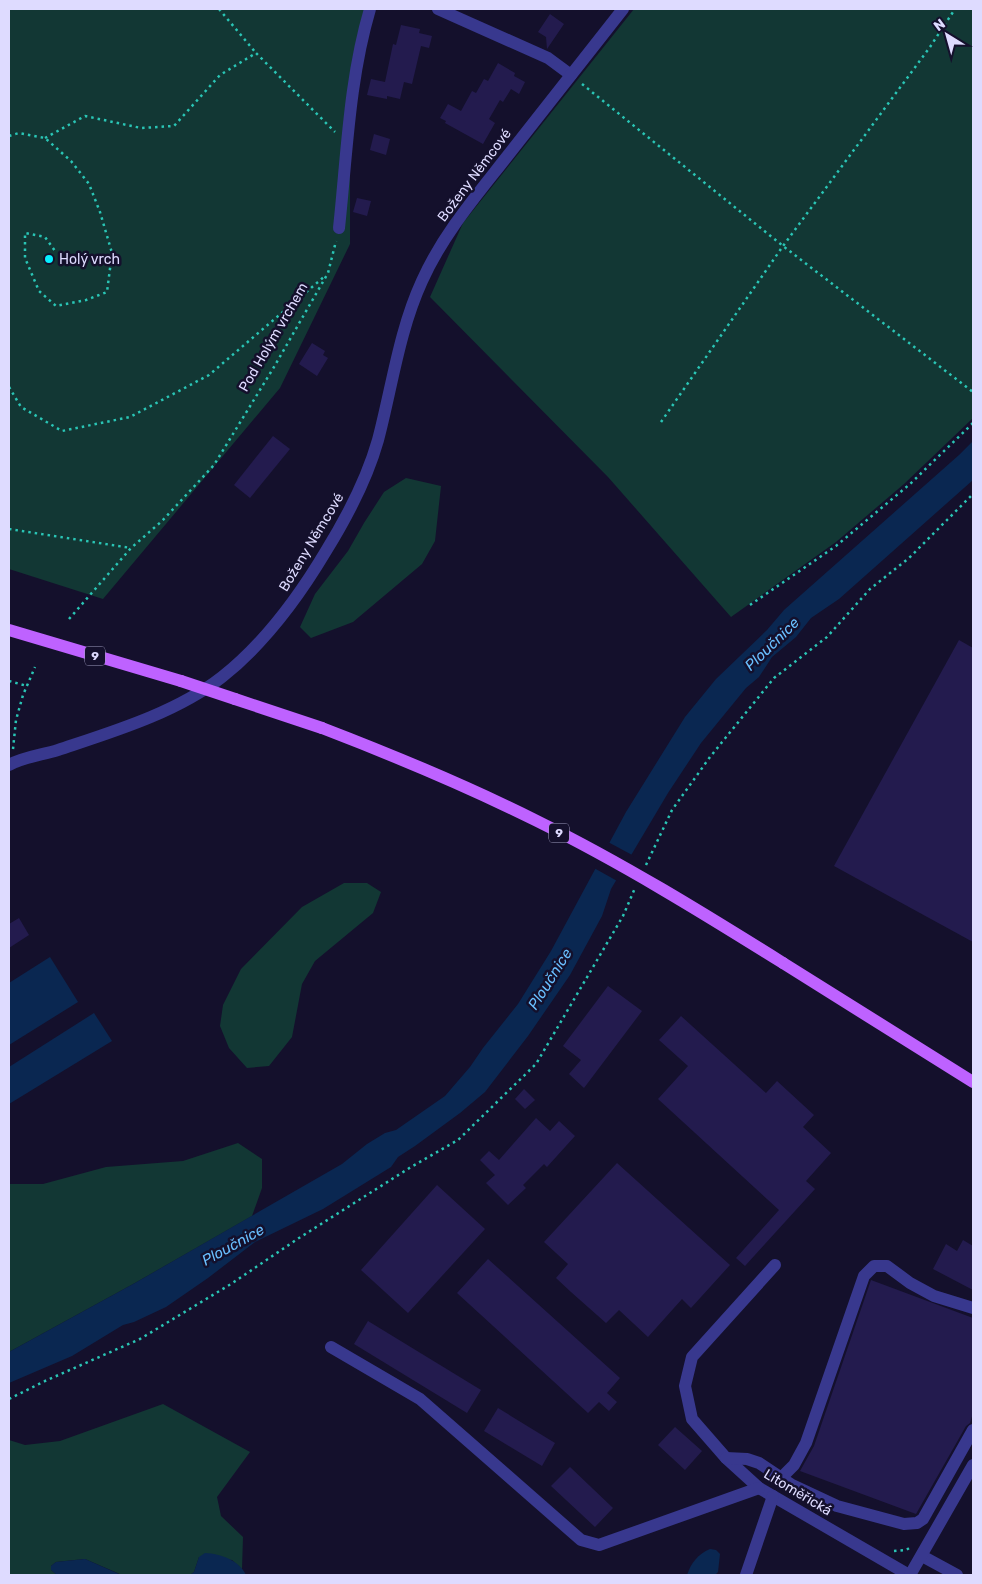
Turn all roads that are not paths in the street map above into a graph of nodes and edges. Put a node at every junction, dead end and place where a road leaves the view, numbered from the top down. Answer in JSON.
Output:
{"nodes":[{"id":1,"x":370,"y":9,"type":"edge"},
{"id":2,"x":438,"y":9,"type":"edge"},
{"id":3,"x":623,"y":9,"type":"edge"},
{"id":4,"x":452,"y":11,"type":"edge"},
{"id":5,"x":571,"y":75,"type":"junction"},
{"id":6,"x":339,"y":228,"type":"road end"},
{"id":7,"x":9,"y":630,"type":"edge"},
{"id":8,"x":10,"y":764,"type":"edge"},
{"id":9,"x":973,"y":1082,"type":"edge"},
{"id":10,"x":775,"y":1264,"type":"dead end"},
{"id":11,"x":973,"y":1308,"type":"edge"},
{"id":12,"x":331,"y":1347,"type":"dead end"},
{"id":13,"x":973,"y":1430,"type":"edge"},
{"id":14,"x":726,"y":1458,"type":"junction"},
{"id":15,"x":973,"y":1465,"type":"edge"},
{"id":16,"x":781,"y":1478,"type":"junction"},
{"id":17,"x":759,"y":1488,"type":"junction"},
{"id":18,"x":773,"y":1496,"type":"junction"},
{"id":19,"x":922,"y":1556,"type":"junction"},
{"id":20,"x":746,"y":1575,"type":"edge"},
{"id":21,"x":909,"y":1575,"type":"edge"},
{"id":22,"x":957,"y":1575,"type":"edge"}],
"edges":[{"from":1,"to":6,"type":"street"},
{"from":2,"to":4,"type":"street"},
{"from":3,"to":5,"type":"street","name":"Boženy Němcové"},
{"from":4,"to":5,"type":"street"},
{"from":5,"to":8,"type":"street","name":"Boženy Němcové"},
{"from":7,"to":9,"type":"main road","number":"9","bridge":true},
{"from":10,"to":14,"type":"street","name":"Litoměřická"},
{"from":11,"to":16,"type":"street"},
{"from":12,"to":17,"type":"street"},
{"from":13,"to":16,"type":"street"},
{"from":14,"to":16,"type":"street"},
{"from":14,"to":17,"type":"street","name":"Litoměřická"},
{"from":15,"to":19,"type":"street","name":"Litoměřická"},
{"from":17,"to":18,"type":"street","name":"Litoměřická"},
{"from":18,"to":20,"type":"street"},
{"from":18,"to":21,"type":"street","name":"Litoměřická"},
{"from":19,"to":21,"type":"street","name":"Litoměřická"},
{"from":19,"to":22,"type":"street"}]}
